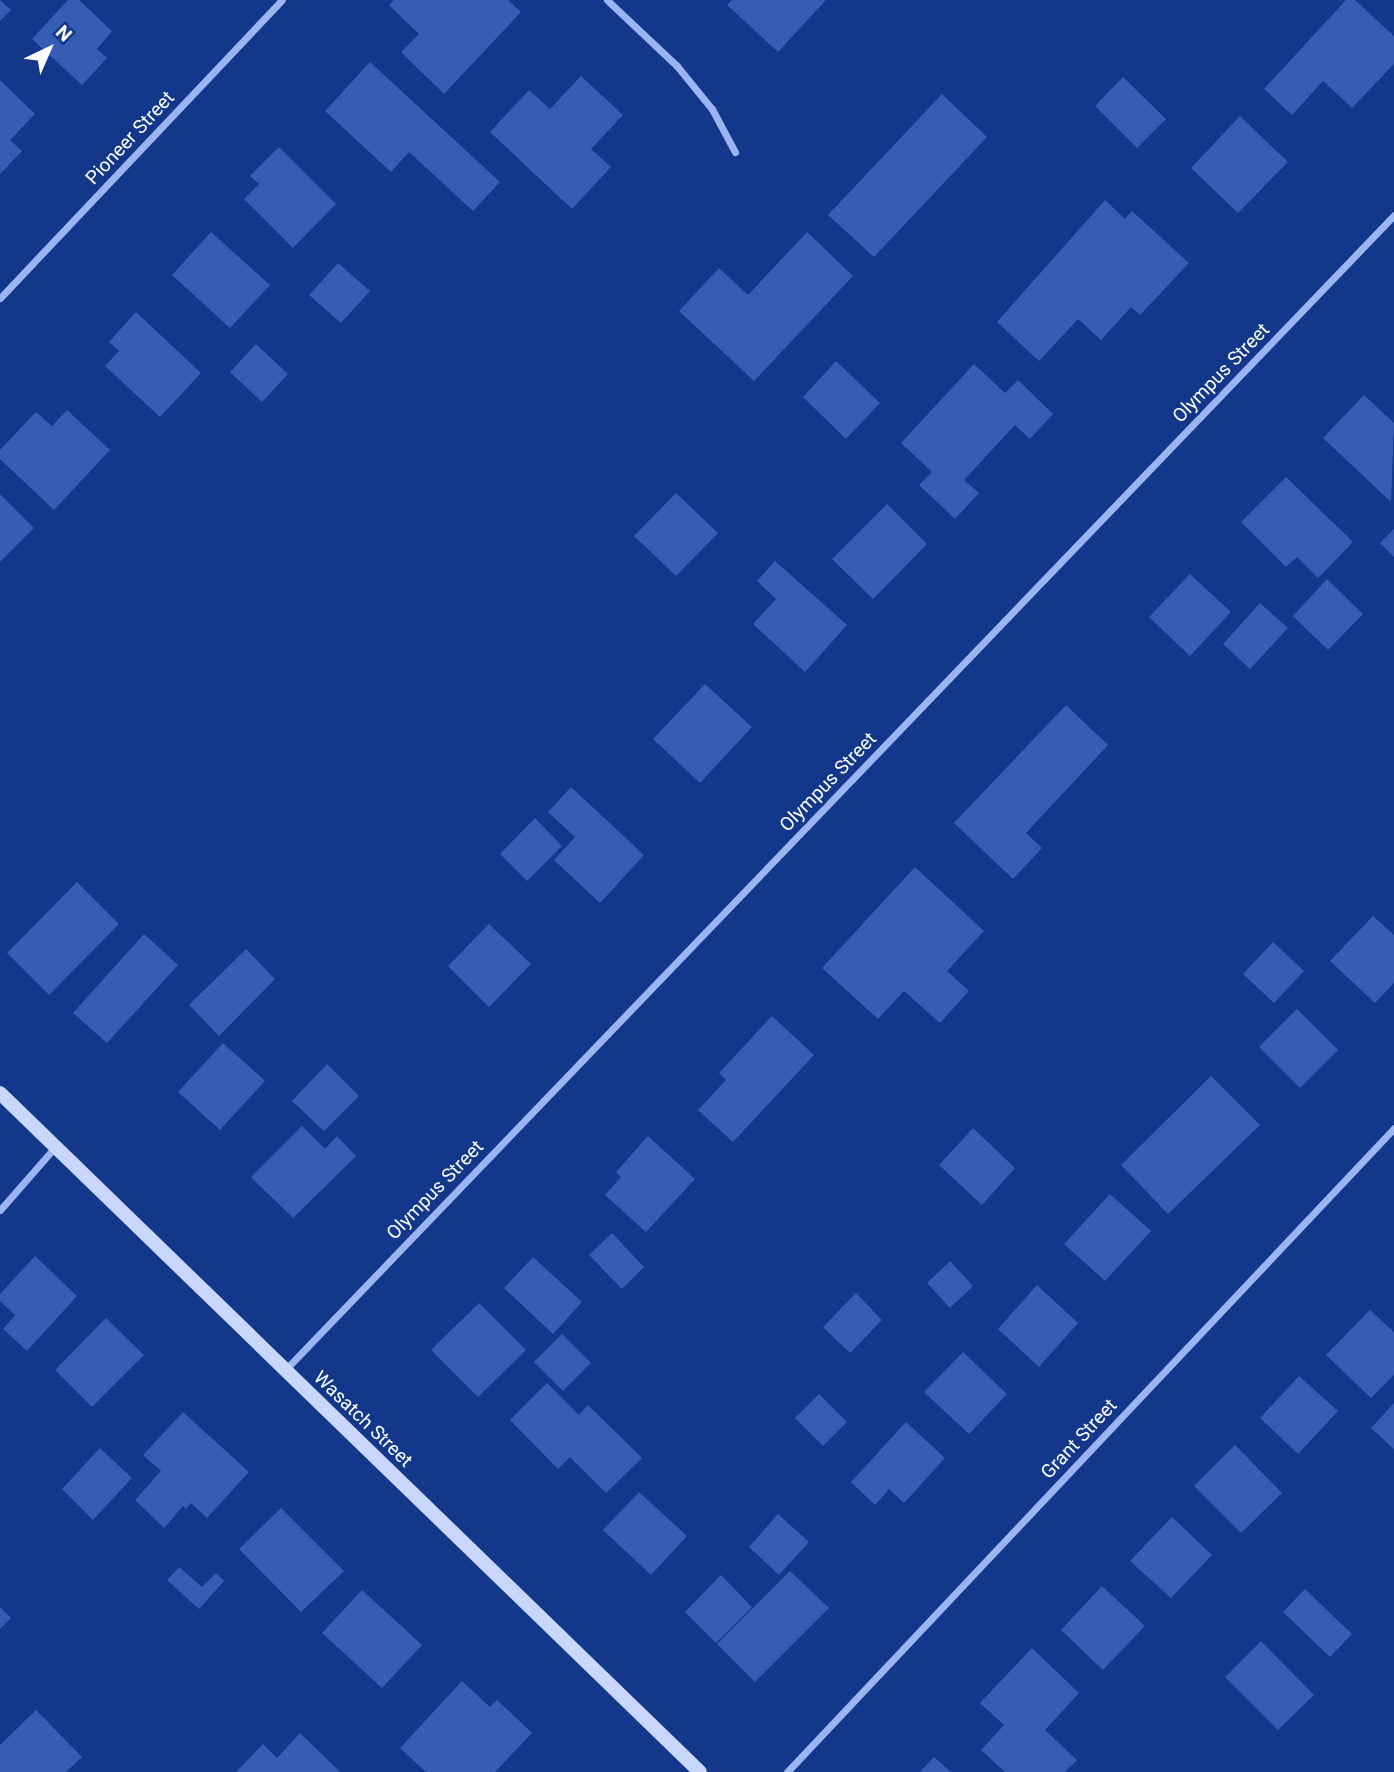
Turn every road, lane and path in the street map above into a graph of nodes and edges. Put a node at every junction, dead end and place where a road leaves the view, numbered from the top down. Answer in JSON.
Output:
{"nodes":[{"id":1,"x":282,"y":0,"type":"edge"},
{"id":2,"x":607,"y":0,"type":"edge"},
{"id":3,"x":735,"y":152,"type":"dead end"},
{"id":4,"x":1394,"y":215,"type":"edge"},
{"id":5,"x":0,"y":298,"type":"edge"},
{"id":6,"x":0,"y":1093,"type":"edge"},
{"id":7,"x":1394,"y":1128,"type":"edge"},
{"id":8,"x":55,"y":1147,"type":"junction"},
{"id":9,"x":0,"y":1210,"type":"edge"},
{"id":10,"x":285,"y":1370,"type":"junction"},
{"id":11,"x":700,"y":1772,"type":"edge"},
{"id":12,"x":787,"y":1772,"type":"edge"}],
"edges":[{"from":1,"to":5,"type":"street","name":"Pioneer Street"},
{"from":2,"to":3,"type":"street"},
{"from":4,"to":10,"type":"street","name":"Olympus Street"},
{"from":6,"to":8,"type":"street","name":"Wasatch Street"},
{"from":7,"to":12,"type":"street","name":"Grant Street"},
{"from":8,"to":9,"type":"street"},
{"from":8,"to":10,"type":"street","name":"Wasatch Street"},
{"from":10,"to":11,"type":"street","name":"Wasatch Street"}]}
